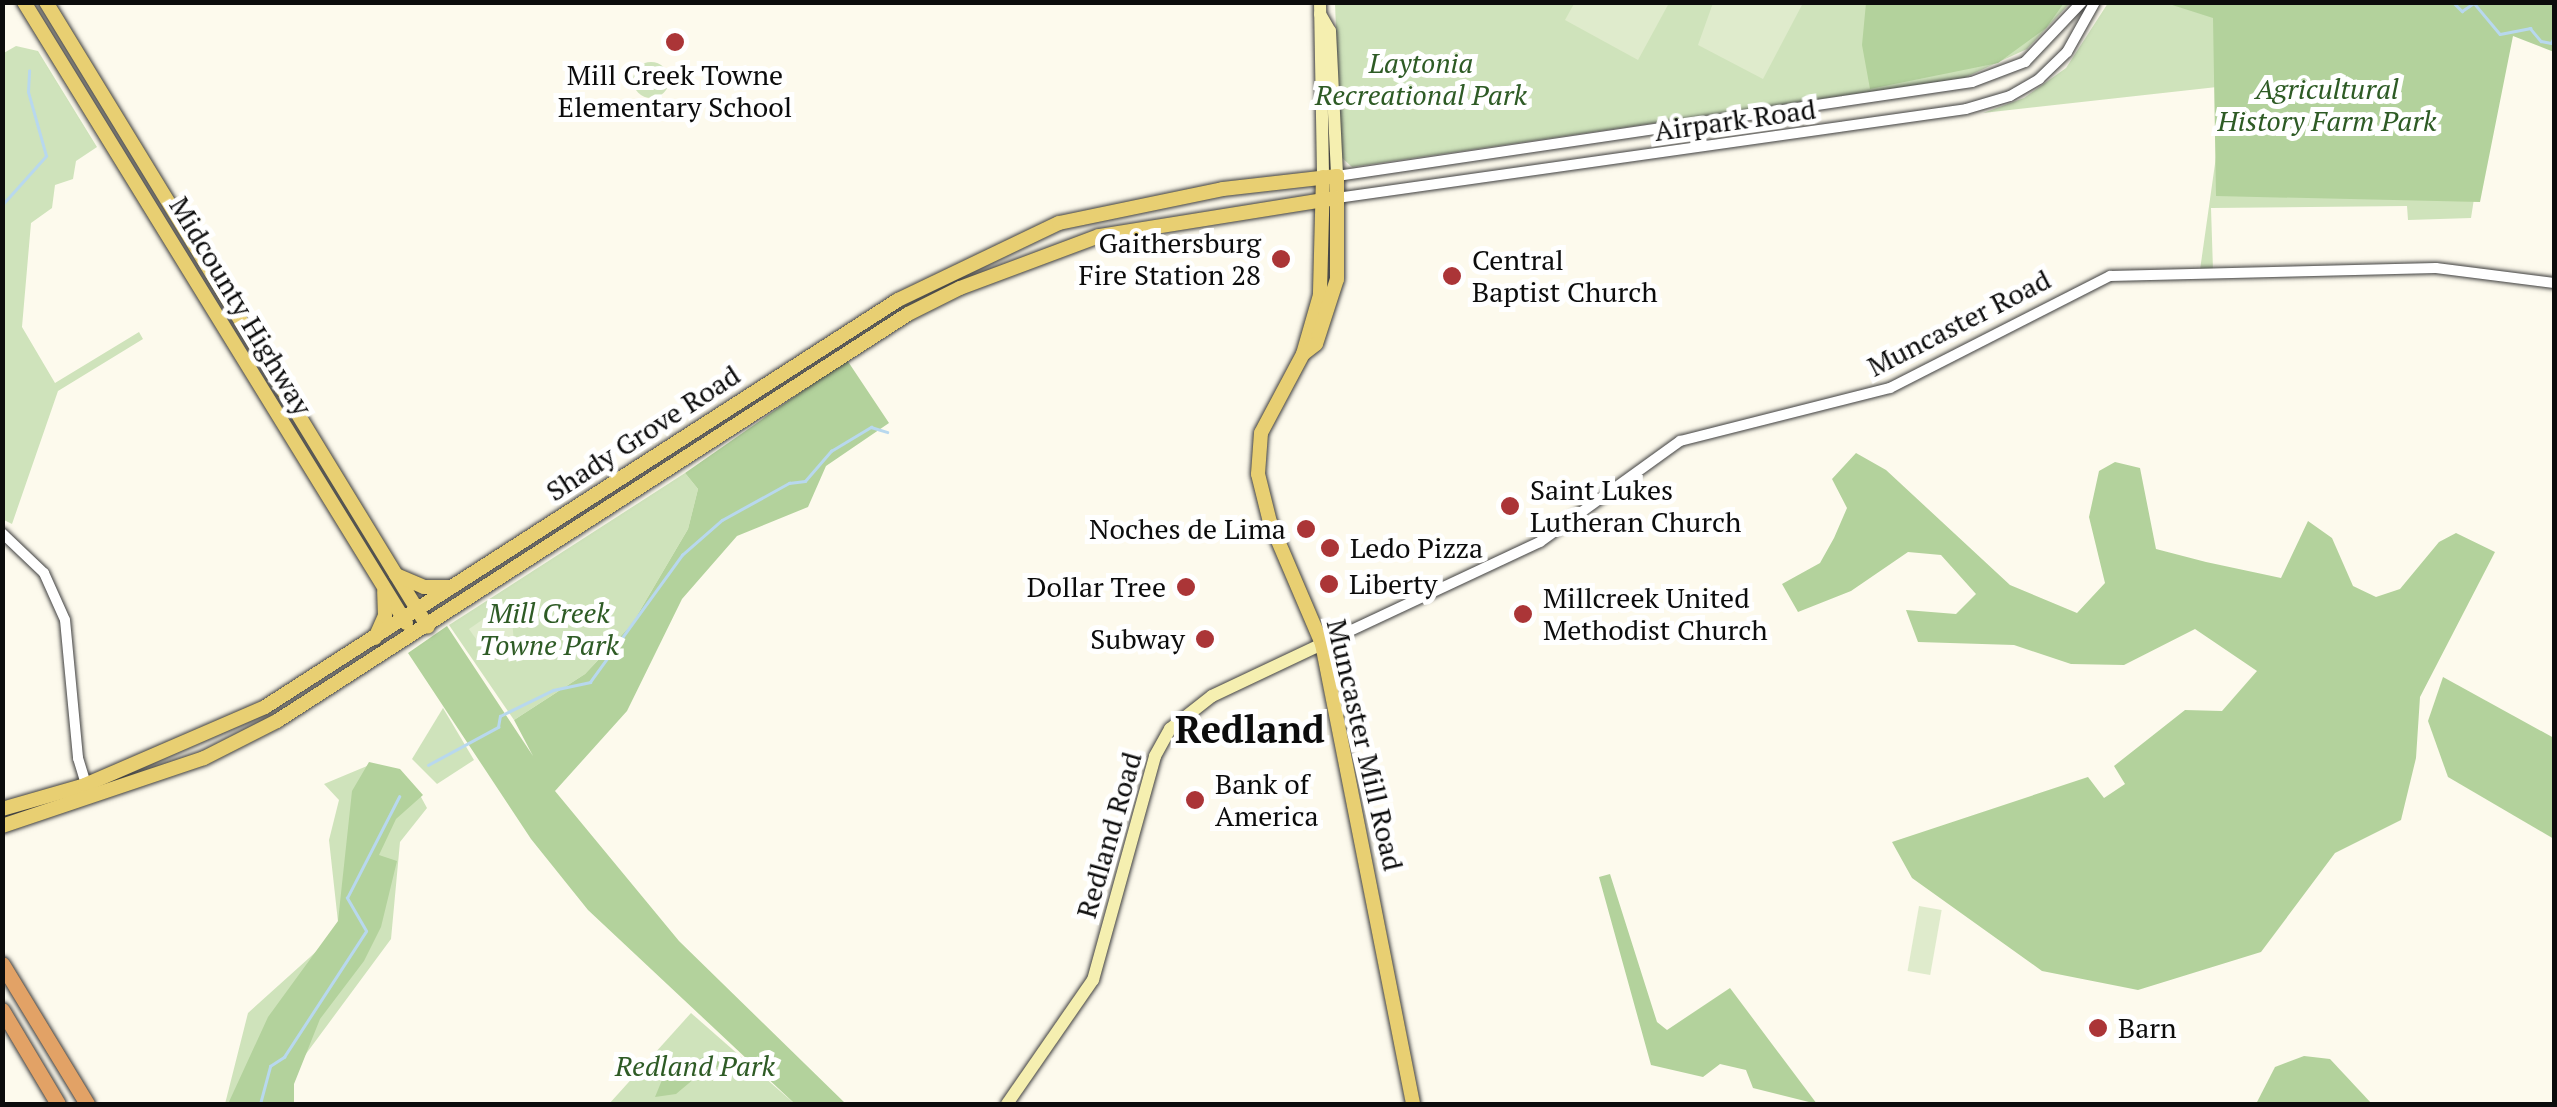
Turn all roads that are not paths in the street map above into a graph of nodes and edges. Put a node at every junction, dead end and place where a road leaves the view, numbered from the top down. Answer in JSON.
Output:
{"nodes":[{"id":1,"x":24,"y":2,"type":"edge"},
{"id":2,"x":46,"y":2,"type":"edge"},
{"id":3,"x":2082,"y":2,"type":"edge"},
{"id":4,"x":2095,"y":2,"type":"edge"},
{"id":5,"x":1320,"y":8,"type":"edge"},
{"id":6,"x":1330,"y":176,"type":"junction"},
{"id":7,"x":1330,"y":199,"type":"junction"},
{"id":8,"x":2554,"y":283,"type":"edge"},
{"id":9,"x":2,"y":532,"type":"edge"},
{"id":10,"x":388,"y":579,"type":"junction"},
{"id":11,"x":452,"y":586,"type":"junction"},
{"id":12,"x":410,"y":614,"type":"junction"},
{"id":13,"x":421,"y":631,"type":"junction"},
{"id":14,"x":374,"y":638,"type":"junction"},
{"id":15,"x":1322,"y":644,"type":"junction"},
{"id":16,"x":87,"y":788,"type":"junction"},
{"id":17,"x":2,"y":809,"type":"edge"},
{"id":18,"x":2,"y":826,"type":"edge"},
{"id":19,"x":2,"y":964,"type":"edge"},
{"id":20,"x":2,"y":1010,"type":"edge"},
{"id":21,"x":58,"y":1104,"type":"edge"},
{"id":22,"x":87,"y":1104,"type":"edge"},
{"id":23,"x":1007,"y":1104,"type":"edge"},
{"id":24,"x":1413,"y":1104,"type":"edge"}],
"edges":[{"from":1,"to":10,"type":"main road","name":"Midcounty Highway"},
{"from":2,"to":10,"type":"main road","name":"Midcounty Highway"},
{"from":3,"to":6,"type":"street","name":"Airpark Road"},
{"from":4,"to":7,"type":"street","name":"Airpark Road"},
{"from":5,"to":6,"type":"main road","name":"Muncaster Mill Road"},
{"from":6,"to":7,"type":"main road","name":"Muncaster Mill Road"},
{"from":6,"to":11,"type":"main road","name":"Shady Grove Road"},
{"from":7,"to":13,"type":"main road","name":"Shady Grove Road"},
{"from":7,"to":15,"type":"main road","name":"Muncaster Mill Road"},
{"from":8,"to":15,"type":"street","name":"Muncaster Road"},
{"from":9,"to":16,"type":"street"},
{"from":10,"to":11,"type":"main road"},
{"from":10,"to":12,"type":"main road","name":"Midcounty Highway"},
{"from":10,"to":14,"type":"main road"},
{"from":11,"to":12,"type":"main road","name":"Shady Grove Road"},
{"from":12,"to":13,"type":"main road","name":"Midcounty Highway"},
{"from":12,"to":14,"type":"main road","name":"Shady Grove Road"},
{"from":13,"to":18,"type":"main road","name":"Shady Grove Road"},
{"from":14,"to":16,"type":"main road","name":"Shady Grove Road"},
{"from":15,"to":23,"type":"main road","name":"Redland Road"},
{"from":15,"to":24,"type":"main road","name":"Muncaster Mill Road"},
{"from":16,"to":17,"type":"main road","name":"Shady Grove Road"},
{"from":19,"to":22,"type":"highway"},
{"from":20,"to":21,"type":"highway"}]}
